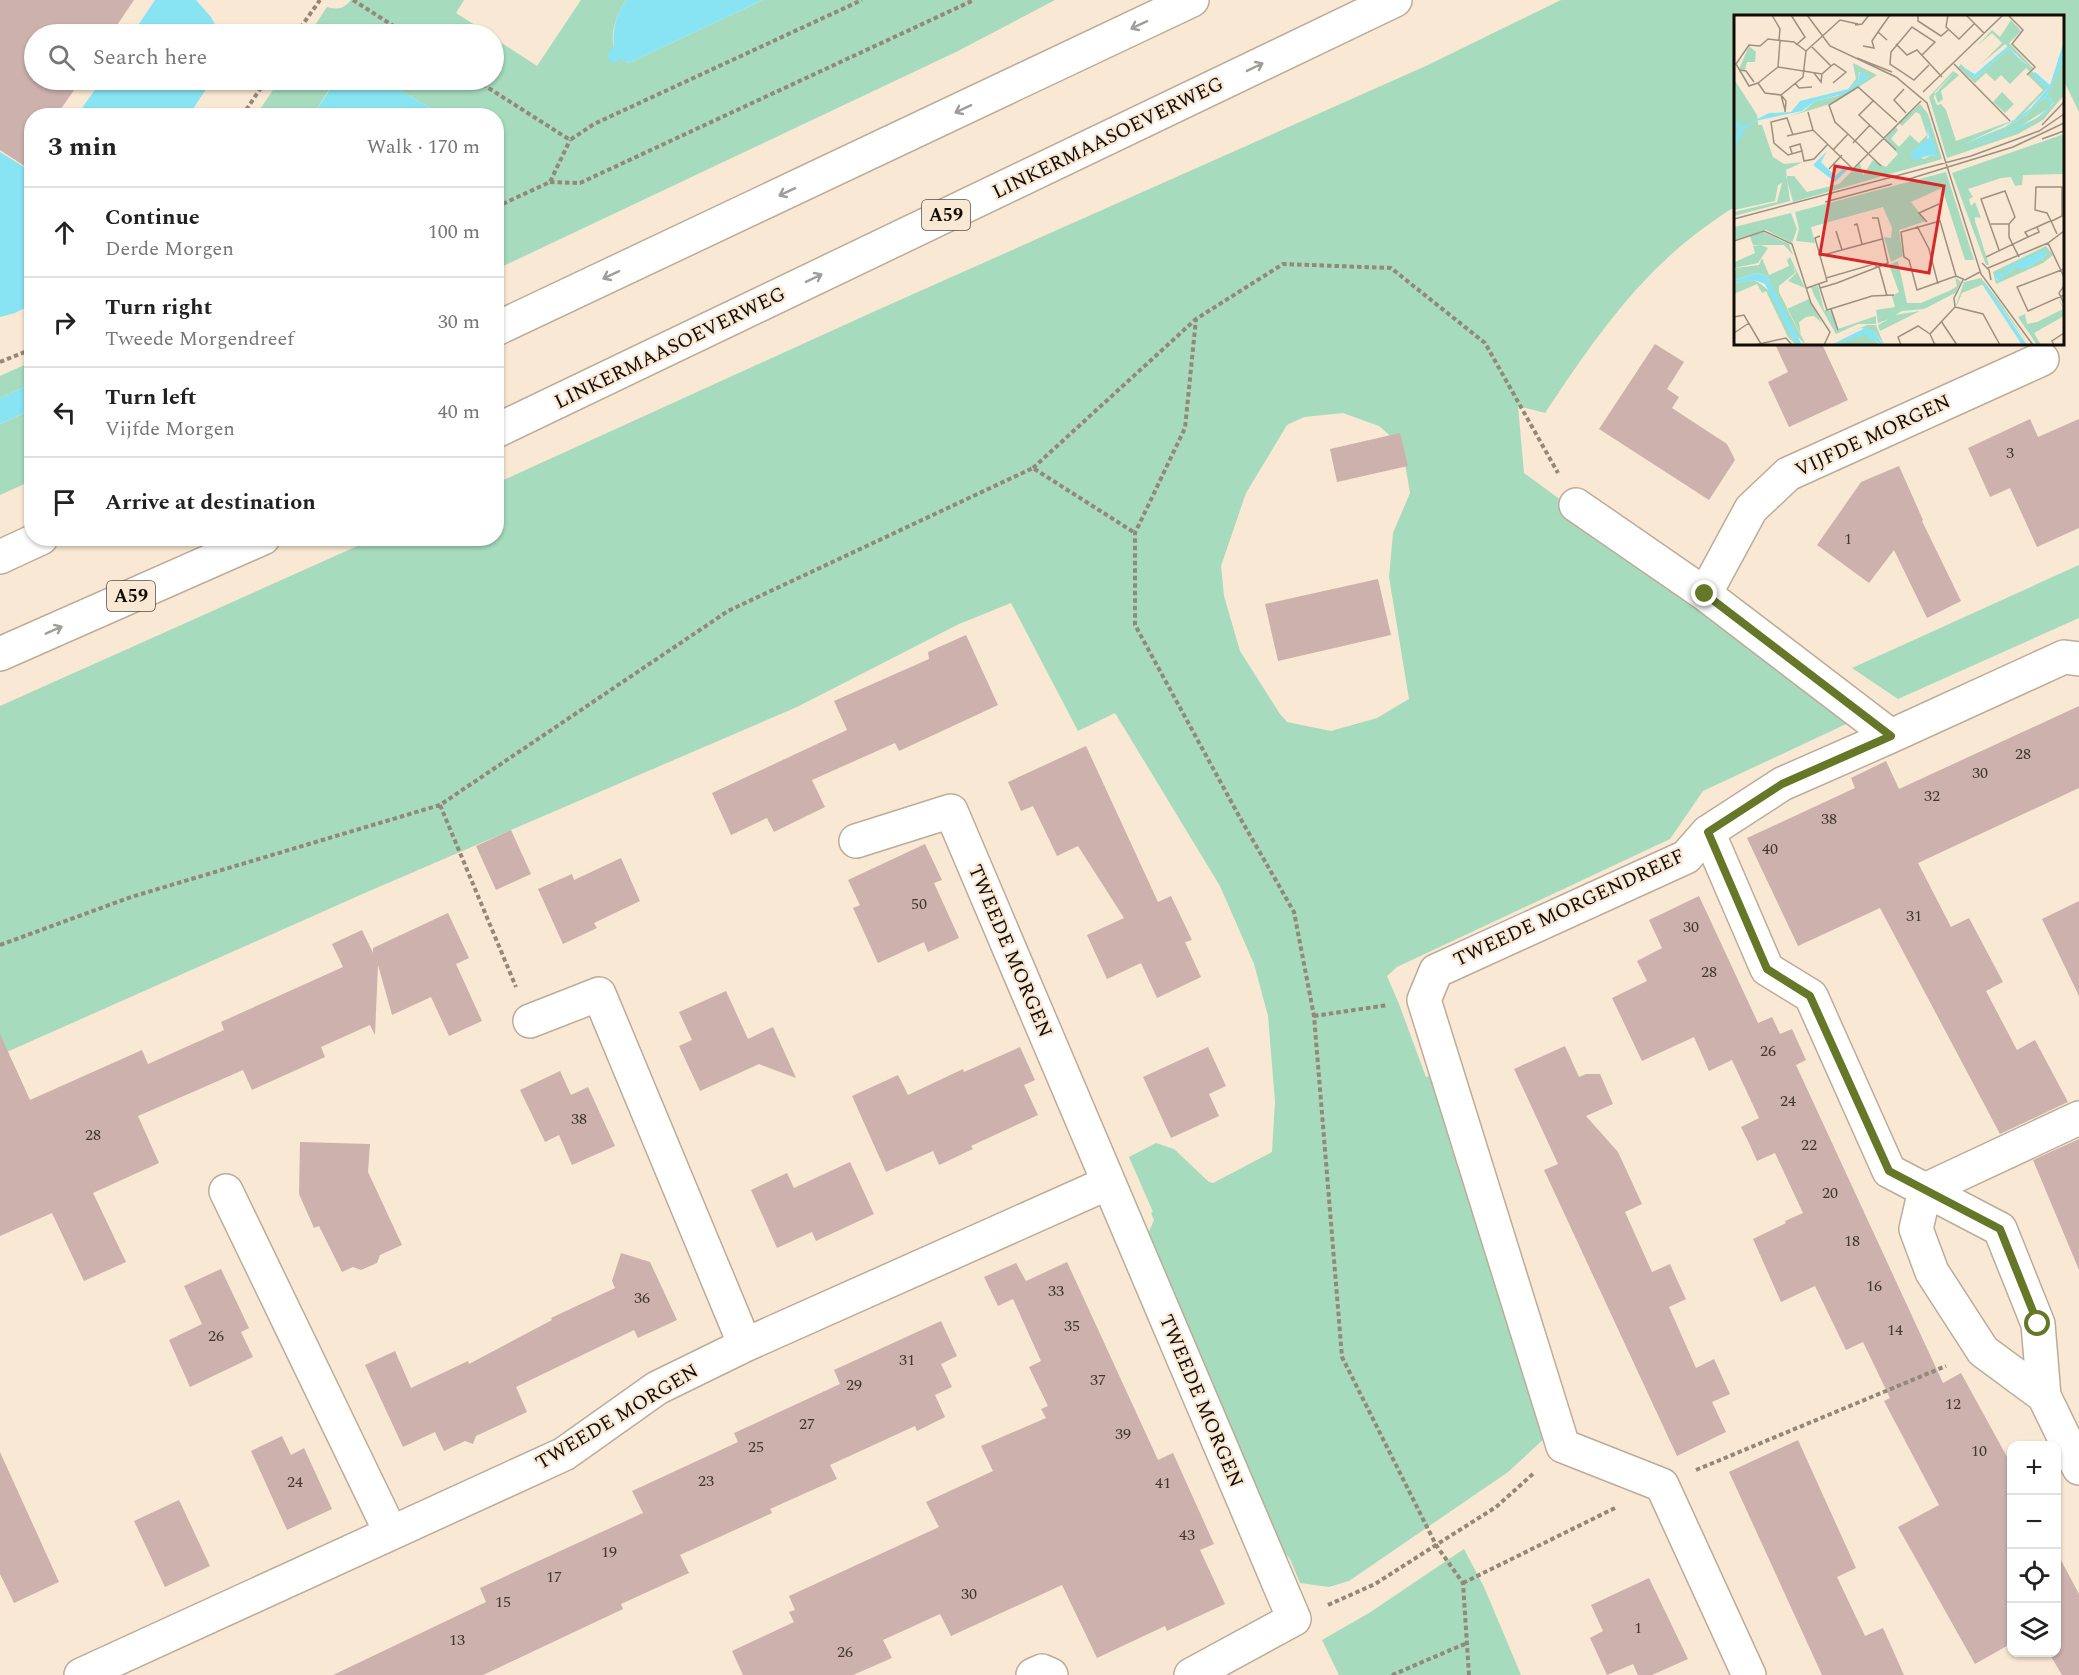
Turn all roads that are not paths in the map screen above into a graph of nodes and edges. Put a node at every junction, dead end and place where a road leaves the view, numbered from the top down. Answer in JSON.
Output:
{"nodes":[{"id":1,"x":1192,"y":0,"type":"edge"},
{"id":2,"x":1395,"y":0,"type":"edge"},
{"id":3,"x":504,"y":325,"type":"edge"},
{"id":4,"x":2042,"y":359,"type":"dead end"},
{"id":5,"x":504,"y":427,"type":"edge"},
{"id":6,"x":1576,"y":505,"type":"road end"},
{"id":7,"x":24,"y":546,"type":"edge"},
{"id":8,"x":245,"y":546,"type":"edge"},
{"id":9,"x":0,"y":557,"type":"edge"},
{"id":10,"x":1705,"y":594,"type":"junction"},
{"id":11,"x":0,"y":654,"type":"edge"},
{"id":12,"x":2079,"y":659,"type":"edge"},
{"id":13,"x":1891,"y":736,"type":"junction"},
{"id":14,"x":1708,"y":832,"type":"junction"},
{"id":15,"x":856,"y":841,"type":"dead end"},
{"id":16,"x":530,"y":1020,"type":"road end"},
{"id":17,"x":2079,"y":1118,"type":"edge"},
{"id":18,"x":1108,"y":1183,"type":"junction"},
{"id":19,"x":1925,"y":1190,"type":"junction"},
{"id":20,"x":226,"y":1191,"type":"dead end"},
{"id":21,"x":745,"y":1345,"type":"junction"},
{"id":22,"x":2044,"y":1396,"type":"junction"},
{"id":23,"x":2079,"y":1468,"type":"edge"},
{"id":24,"x":391,"y":1533,"type":"junction"},
{"id":25,"x":81,"y":1675,"type":"edge"},
{"id":26,"x":1033,"y":1675,"type":"edge"},
{"id":27,"x":1051,"y":1675,"type":"edge"},
{"id":28,"x":1191,"y":1675,"type":"edge"},
{"id":29,"x":1749,"y":1675,"type":"edge"}],
"edges":[{"from":1,"to":3,"type":"main road","one_way":true},
{"from":5,"to":2,"type":"main road","name":"LINKERMAASOEVERWEG","number":"A59","one_way":true},
{"from":4,"to":10,"type":"main road","name":"VIJFDE MORGEN"},
{"from":6,"to":10,"type":"main road"},
{"from":7,"to":9,"type":"main road"},
{"from":11,"to":8,"type":"main road","number":"A59","one_way":true},
{"from":10,"to":13,"type":"main road"},
{"from":12,"to":13,"type":"main road","name":"TWEEDE MORGENDREEF"},
{"from":13,"to":14,"type":"main road","name":"TWEEDE MORGENDREEF"},
{"from":14,"to":19,"type":"main road"},
{"from":14,"to":29,"type":"main road","name":"TWEEDE MORGENDREEF"},
{"from":15,"to":18,"type":"main road","name":"TWEEDE MORGEN"},
{"from":16,"to":21,"type":"main road"},
{"from":17,"to":19,"type":"main road"},
{"from":18,"to":21,"type":"main road","name":"TWEEDE MORGEN"},
{"from":18,"to":28,"type":"main road","name":"TWEEDE MORGEN"},
{"from":19,"to":22,"type":"main road"},
{"from":19,"to":22,"type":"main road"},
{"from":20,"to":24,"type":"main road"},
{"from":21,"to":24,"type":"main road","name":"TWEEDE MORGEN"},
{"from":22,"to":23,"type":"main road"},
{"from":24,"to":25,"type":"main road","name":"TWEEDE MORGEN"},
{"from":26,"to":27,"type":"main road"}]}
